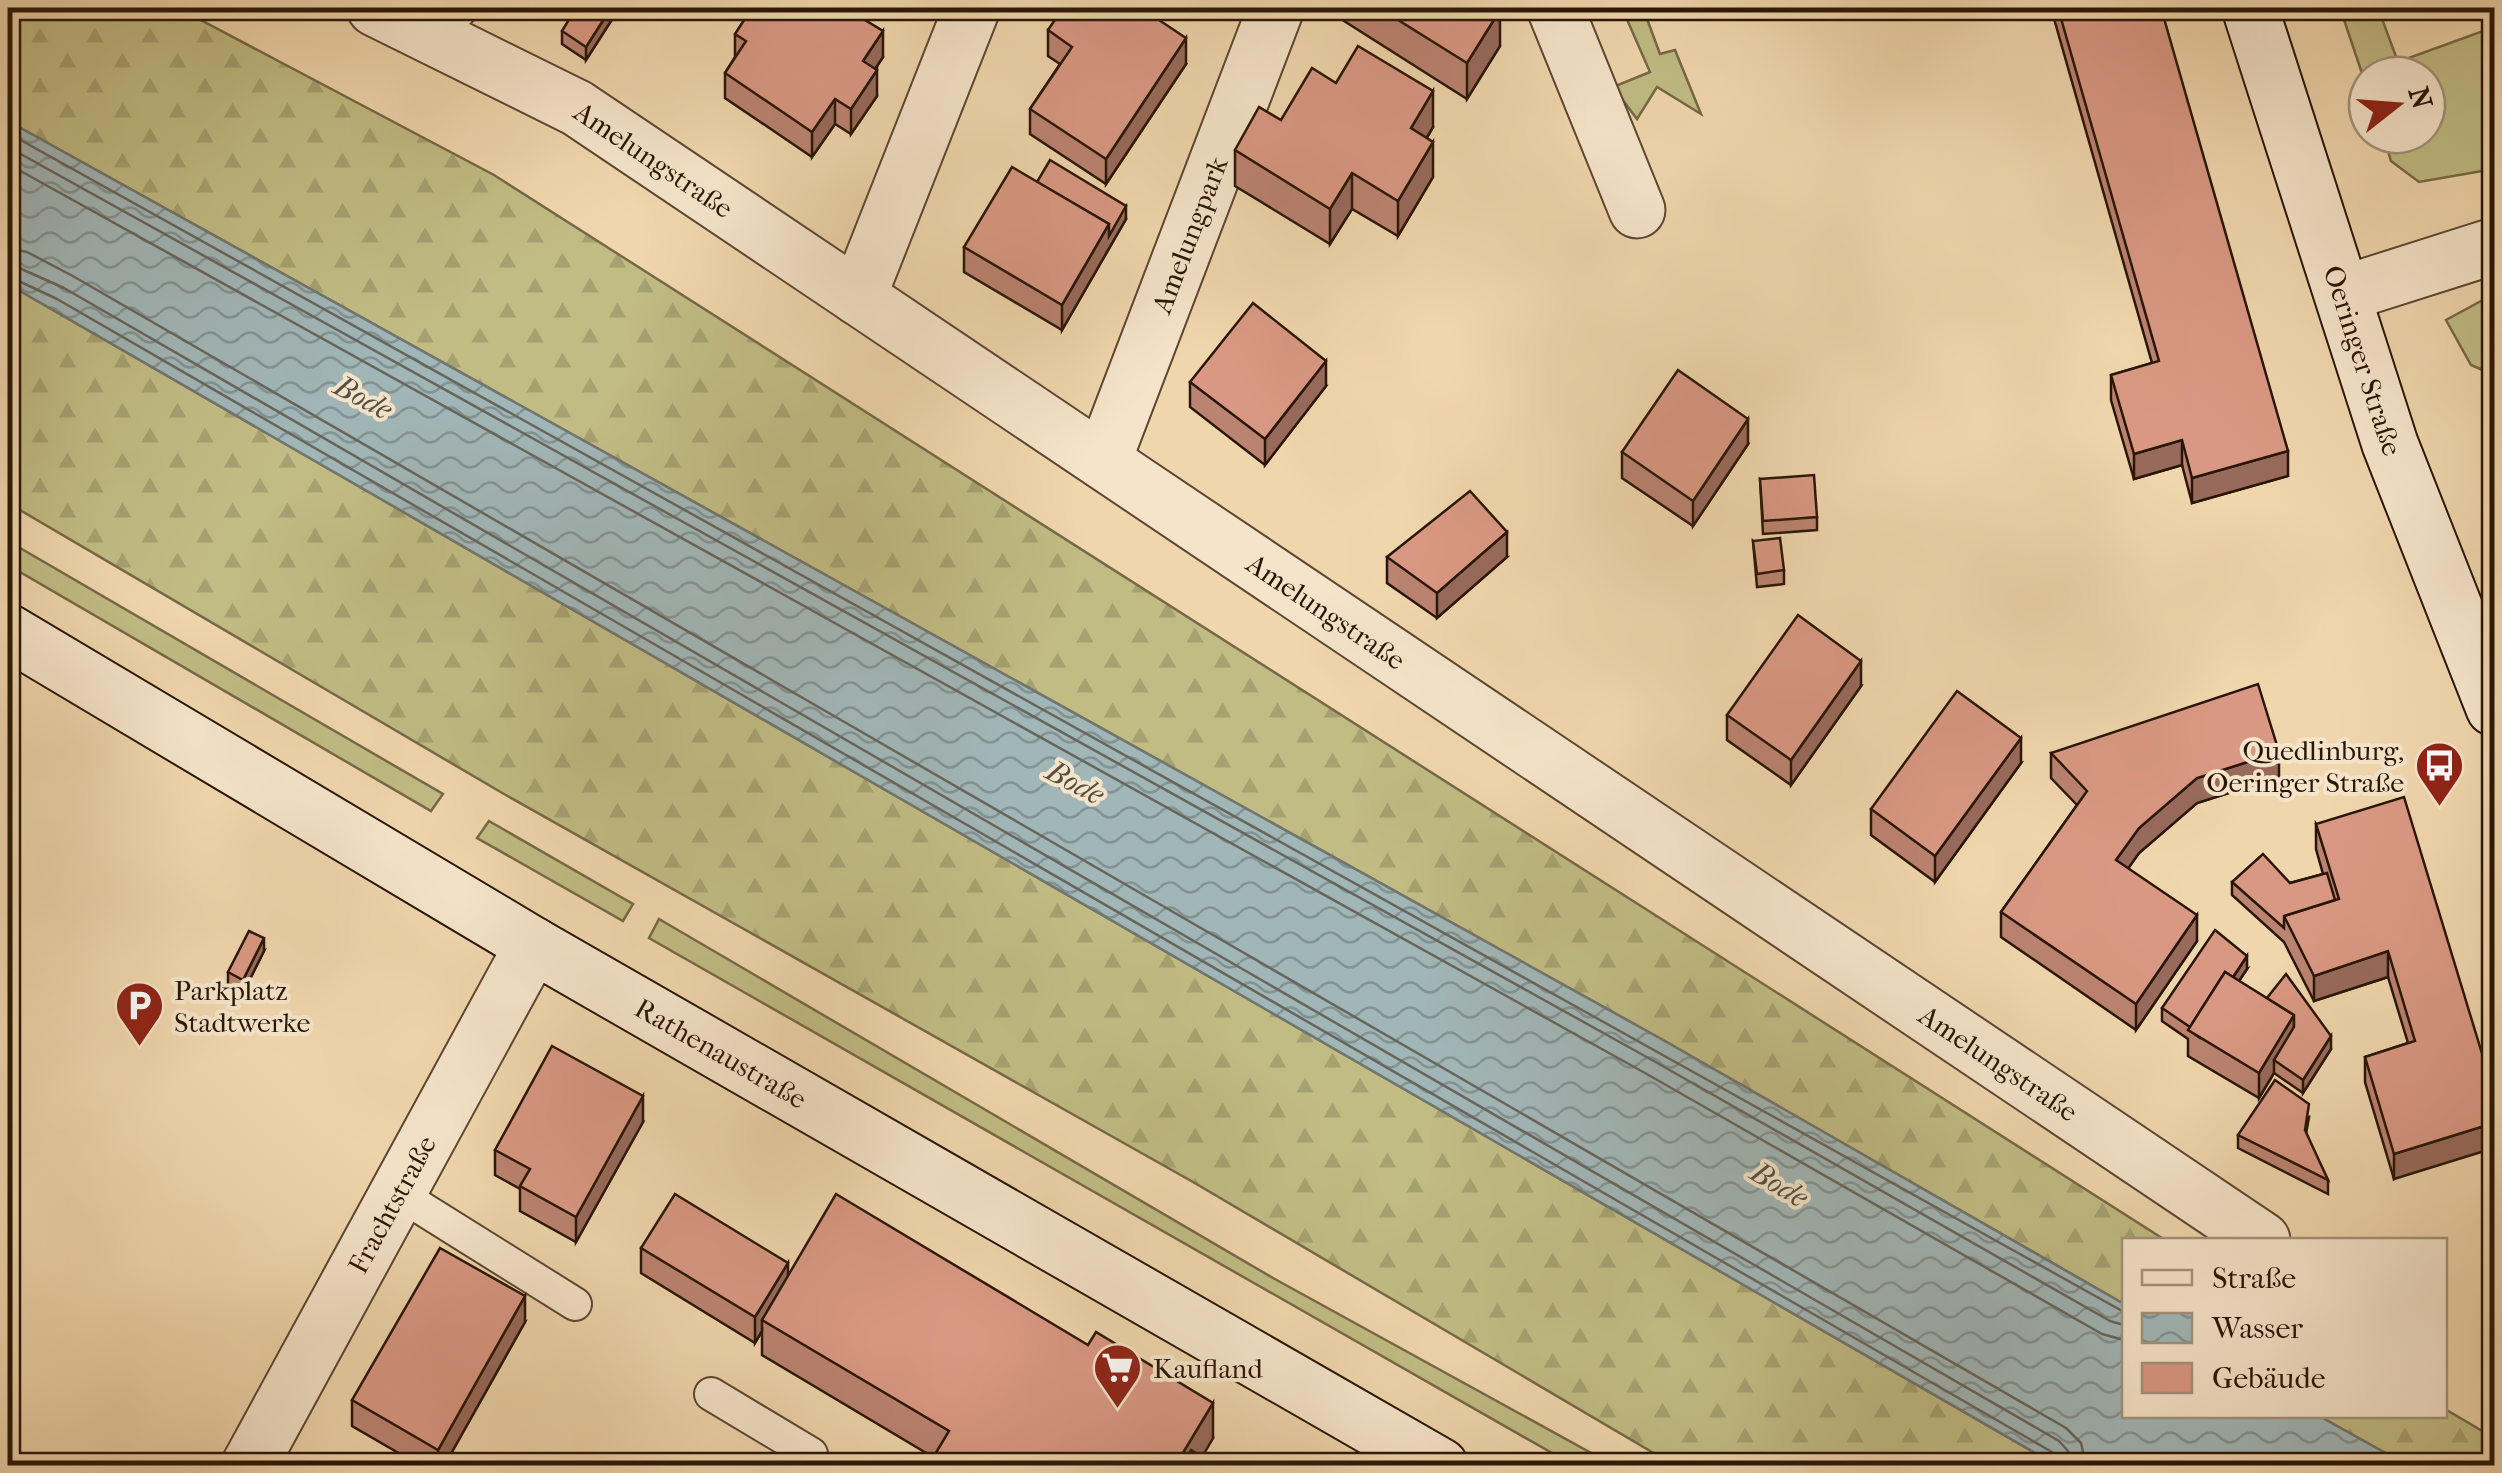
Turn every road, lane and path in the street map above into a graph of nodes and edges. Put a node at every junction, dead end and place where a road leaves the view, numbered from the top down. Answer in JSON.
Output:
{"nodes":[{"id":1,"x":375,"y":8,"type":"edge"},
{"id":2,"x":972,"y":8,"type":"edge"},
{"id":3,"x":1276,"y":8,"type":"edge"},
{"id":4,"x":1554,"y":8,"type":"edge"},
{"id":5,"x":2250,"y":8,"type":"edge"},
{"id":6,"x":448,"y":22,"type":"edge"},
{"id":7,"x":1637,"y":210,"type":"dead end"},
{"id":8,"x":2494,"y":246,"type":"edge"},
{"id":9,"x":2344,"y":294,"type":"junction"},
{"id":10,"x":858,"y":296,"type":"junction"},
{"id":11,"x":1103,"y":461,"type":"junction"},
{"id":12,"x":8,"y":632,"type":"edge"},
{"id":13,"x":2494,"y":708,"type":"edge"},
{"id":14,"x":533,"y":945,"type":"junction"},
{"id":15,"x":398,"y":1194,"type":"junction"},
{"id":16,"x":2259,"y":1238,"type":"edge"},
{"id":17,"x":575,"y":1304,"type":"dead end"},
{"id":18,"x":712,"y":1394,"type":"dead end"},
{"id":19,"x":811,"y":1454,"type":"dead end"},
{"id":20,"x":249,"y":1466,"type":"edge"},
{"id":21,"x":1440,"y":1466,"type":"edge"}],
"edges":[{"from":1,"to":6,"type":"street","name":"Amelungstraße"},
{"from":2,"to":10,"type":"street"},
{"from":3,"to":11,"type":"street","name":"Amelungpark"},
{"from":4,"to":7,"type":"street"},
{"from":5,"to":9,"type":"street","name":"Oeringer Straße"},
{"from":6,"to":10,"type":"street","name":"Amelungstraße"},
{"from":8,"to":9,"type":"street"},
{"from":9,"to":13,"type":"street","name":"Oeringer Straße"},
{"from":10,"to":11,"type":"street","name":"Amelungstraße"},
{"from":11,"to":16,"type":"street","name":"Amelungstraße"},
{"from":12,"to":14,"type":"street","name":"Rathenaustraße"},
{"from":14,"to":15,"type":"street","name":"Frachtstraße"},
{"from":14,"to":21,"type":"street","name":"Rathenaustraße"},
{"from":15,"to":17,"type":"lane"},
{"from":15,"to":20,"type":"street","name":"Frachtstraße"},
{"from":18,"to":19,"type":"lane"}]}
